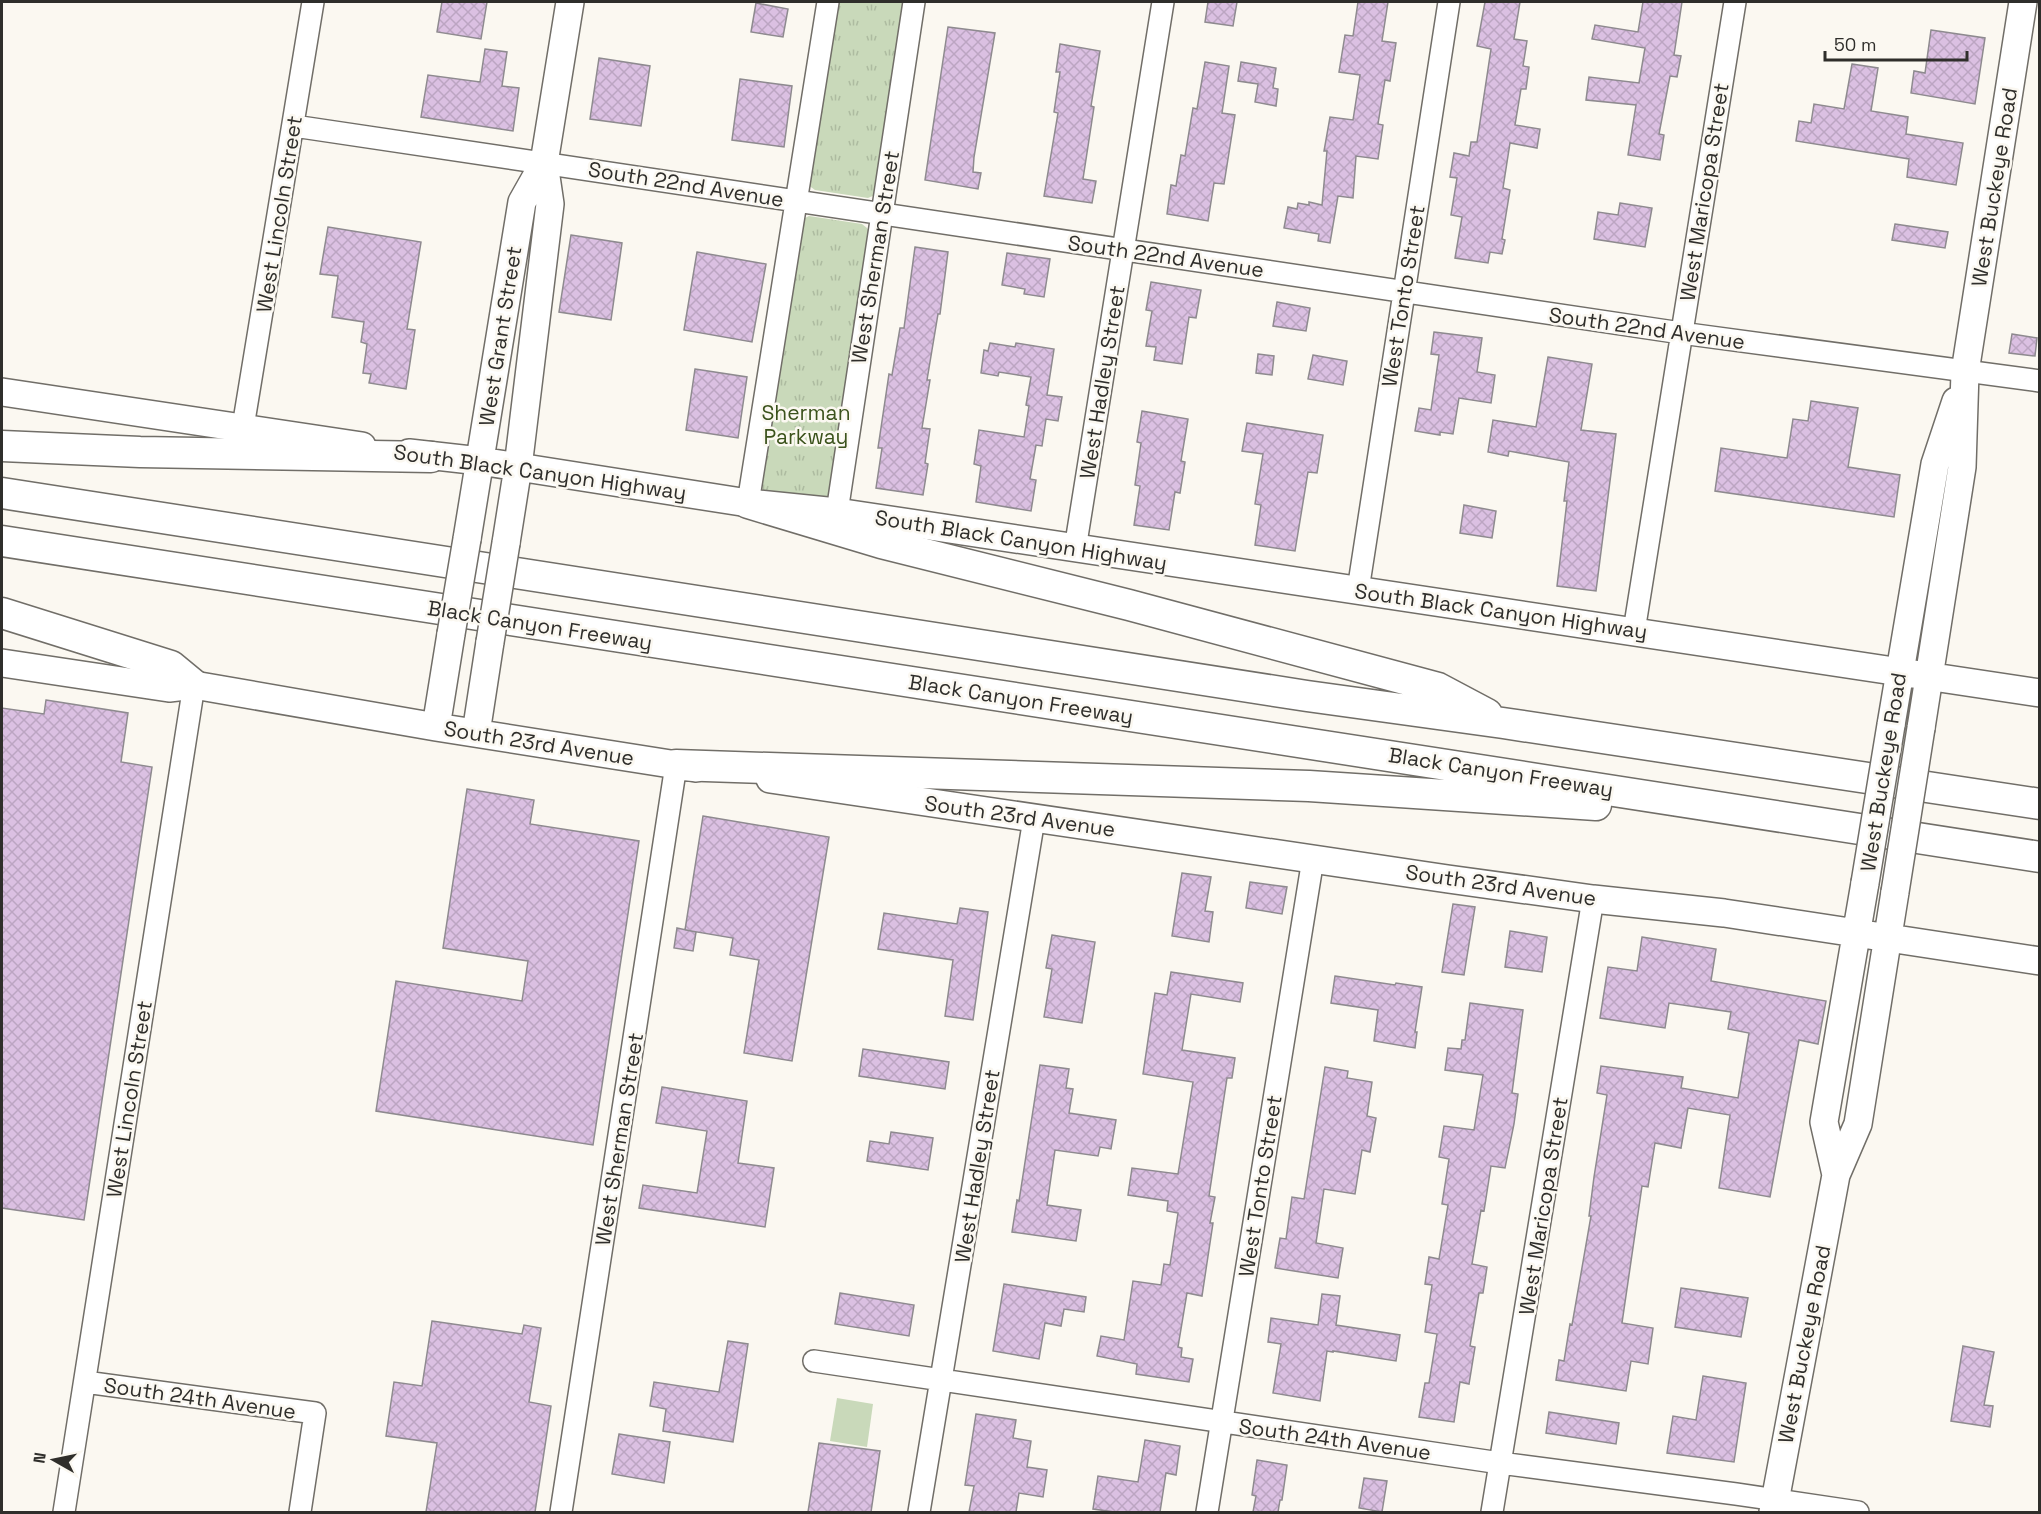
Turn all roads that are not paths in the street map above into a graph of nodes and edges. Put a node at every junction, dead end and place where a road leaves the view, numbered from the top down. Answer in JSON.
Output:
{"nodes":[{"id":1,"x":313,"y":2,"type":"edge"},
{"id":2,"x":570,"y":2,"type":"edge"},
{"id":3,"x":828,"y":2,"type":"edge"},
{"id":4,"x":914,"y":2,"type":"edge"},
{"id":5,"x":1162,"y":2,"type":"edge"},
{"id":6,"x":1449,"y":2,"type":"edge"},
{"id":7,"x":1735,"y":2,"type":"edge"},
{"id":8,"x":2023,"y":2,"type":"edge"},
{"id":9,"x":294,"y":126,"type":"junction"},
{"id":10,"x":544,"y":163,"type":"junction"},
{"id":11,"x":796,"y":201,"type":"junction"},
{"id":12,"x":881,"y":214,"type":"junction"},
{"id":13,"x":1123,"y":250,"type":"junction"},
{"id":14,"x":1404,"y":292,"type":"junction"},
{"id":15,"x":1682,"y":333,"type":"junction"},
{"id":16,"x":1965,"y":372,"type":"junction"},
{"id":17,"x":2040,"y":381,"type":"edge"},
{"id":18,"x":2,"y":392,"type":"edge"},
{"id":19,"x":243,"y":427,"type":"junction"},
{"id":20,"x":2,"y":446,"type":"edge"},
{"id":21,"x":431,"y":457,"type":"junction"},
{"id":22,"x":480,"y":461,"type":"junction"},
{"id":23,"x":518,"y":467,"type":"junction"},
{"id":24,"x":2,"y":493,"type":"edge"},
{"id":25,"x":748,"y":503,"type":"junction"},
{"id":26,"x":837,"y":512,"type":"junction"},
{"id":27,"x":2,"y":541,"type":"edge"},
{"id":28,"x":1075,"y":549,"type":"junction"},
{"id":29,"x":1358,"y":590,"type":"junction"},
{"id":30,"x":2,"y":613,"type":"edge"},
{"id":31,"x":1634,"y":631,"type":"junction"},
{"id":32,"x":2,"y":663,"type":"edge"},
{"id":33,"x":1900,"y":671,"type":"junction"},
{"id":34,"x":1930,"y":676,"type":"junction"},
{"id":35,"x":194,"y":685,"type":"junction"},
{"id":36,"x":2040,"y":693,"type":"edge"},
{"id":37,"x":1503,"y":723,"type":"junction"},
{"id":38,"x":436,"y":727,"type":"junction"},
{"id":39,"x":476,"y":734,"type":"junction"},
{"id":40,"x":676,"y":765,"type":"junction"},
{"id":41,"x":2040,"y":804,"type":"edge"},
{"id":42,"x":1719,"y":806,"type":"junction"},
{"id":43,"x":1034,"y":819,"type":"junction"},
{"id":44,"x":2040,"y":857,"type":"edge"},
{"id":45,"x":1313,"y":859,"type":"junction"},
{"id":46,"x":1593,"y":899,"type":"junction"},
{"id":47,"x":1857,"y":933,"type":"junction"},
{"id":48,"x":1888,"y":937,"type":"junction"},
{"id":49,"x":2040,"y":961,"type":"edge"},
{"id":50,"x":1836,"y":1175,"type":"junction"},
{"id":51,"x":814,"y":1361,"type":"dead end"},
{"id":52,"x":941,"y":1379,"type":"junction"},
{"id":53,"x":85,"y":1382,"type":"junction"},
{"id":54,"x":1221,"y":1422,"type":"junction"},
{"id":55,"x":1500,"y":1463,"type":"junction"},
{"id":56,"x":1774,"y":1506,"type":"edge"},
{"id":57,"x":64,"y":1512,"type":"edge"},
{"id":58,"x":300,"y":1512,"type":"edge"},
{"id":59,"x":561,"y":1512,"type":"edge"},
{"id":60,"x":919,"y":1512,"type":"edge"},
{"id":61,"x":1207,"y":1512,"type":"edge"},
{"id":62,"x":1492,"y":1512,"type":"edge"},
{"id":63,"x":1858,"y":1512,"type":"edge"}],
"edges":[{"from":1,"to":9,"type":"street","name":"West Lincoln Street"},
{"from":2,"to":10,"type":"main road","name":"West Grant Street"},
{"from":3,"to":11,"type":"street"},
{"from":4,"to":12,"type":"street","name":"West Sherman Street"},
{"from":5,"to":13,"type":"street","name":"West Hadley Street"},
{"from":6,"to":14,"type":"street","name":"West Tonto Street"},
{"from":7,"to":15,"type":"street","name":"West Maricopa Street"},
{"from":8,"to":16,"type":"main road","name":"West Buckeye Road"},
{"from":9,"to":10,"type":"street","name":"South 22nd Avenue"},
{"from":9,"to":19,"type":"street","name":"West Lincoln Street"},
{"from":10,"to":11,"type":"street","name":"South 22nd Avenue"},
{"from":10,"to":22,"type":"main road","name":"West Grant Street"},
{"from":10,"to":23,"type":"main road","name":"West Grant Street"},
{"from":11,"to":12,"type":"street","name":"South 22nd Avenue"},
{"from":11,"to":25,"type":"street"},
{"from":12,"to":13,"type":"street","name":"South 22nd Avenue"},
{"from":12,"to":26,"type":"street","name":"West Sherman Street"},
{"from":13,"to":14,"type":"street","name":"South 22nd Avenue"},
{"from":13,"to":28,"type":"street","name":"West Hadley Street"},
{"from":14,"to":15,"type":"street","name":"South 22nd Avenue"},
{"from":14,"to":29,"type":"street","name":"West Tonto Street"},
{"from":15,"to":16,"type":"street","name":"South 22nd Avenue"},
{"from":15,"to":31,"type":"street","name":"West Maricopa Street"},
{"from":16,"to":17,"type":"street","name":"South 22nd Avenue"},
{"from":16,"to":33,"type":"main road","name":"West Buckeye Road"},
{"from":16,"to":34,"type":"main road","name":"West Buckeye Road"},
{"from":18,"to":19,"type":"main road","name":"South Black Canyon Highway"},
{"from":19,"to":21,"type":"main road","name":"South Black Canyon Highway"},
{"from":20,"to":21,"type":"highway"},
{"from":21,"to":22,"type":"main road","name":"South Black Canyon Highway"},
{"from":22,"to":23,"type":"main road","name":"South Black Canyon Highway"},
{"from":22,"to":38,"type":"main road","name":"West Grant Street","bridge":true},
{"from":23,"to":25,"type":"main road","name":"South Black Canyon Highway"},
{"from":23,"to":39,"type":"main road","name":"West Grant Street","bridge":true},
{"from":24,"to":37,"type":"highway"},
{"from":25,"to":26,"type":"main road","name":"South Black Canyon Highway"},
{"from":25,"to":37,"type":"highway"},
{"from":26,"to":28,"type":"main road","name":"South Black Canyon Highway"},
{"from":27,"to":42,"type":"highway","name":"Black Canyon Freeway"},
{"from":28,"to":29,"type":"main road","name":"South Black Canyon Highway"},
{"from":29,"to":31,"type":"main road","name":"South Black Canyon Highway"},
{"from":30,"to":35,"type":"highway"},
{"from":31,"to":33,"type":"main road","name":"South Black Canyon Highway"},
{"from":32,"to":35,"type":"main road","name":"South 23rd Avenue"},
{"from":33,"to":34,"type":"main road","name":"South Black Canyon Highway"},
{"from":33,"to":47,"type":"main road","name":"West Buckeye Road","bridge":true},
{"from":34,"to":36,"type":"main road","name":"South Black Canyon Highway"},
{"from":34,"to":48,"type":"main road","name":"West Buckeye Road","bridge":true},
{"from":35,"to":38,"type":"main road","name":"South 23rd Avenue"},
{"from":35,"to":53,"type":"street","name":"West Lincoln Street"},
{"from":37,"to":41,"type":"highway"},
{"from":38,"to":39,"type":"main road","name":"South 23rd Avenue"},
{"from":39,"to":40,"type":"main road","name":"South 23rd Avenue"},
{"from":40,"to":42,"type":"highway"},
{"from":40,"to":43,"type":"main road","name":"South 23rd Avenue"},
{"from":40,"to":59,"type":"street","name":"West Sherman Street"},
{"from":42,"to":44,"type":"highway","name":"Black Canyon Freeway"},
{"from":43,"to":45,"type":"main road","name":"South 23rd Avenue"},
{"from":43,"to":52,"type":"street","name":"West Hadley Street"},
{"from":45,"to":46,"type":"main road","name":"South 23rd Avenue"},
{"from":45,"to":54,"type":"street","name":"West Tonto Street"},
{"from":46,"to":47,"type":"main road","name":"South 23rd Avenue"},
{"from":46,"to":55,"type":"street","name":"West Maricopa Street"},
{"from":47,"to":48,"type":"main road","name":"South 23rd Avenue"},
{"from":47,"to":50,"type":"main road","name":"West Buckeye Road"},
{"from":48,"to":49,"type":"main road","name":"South 23rd Avenue"},
{"from":48,"to":50,"type":"main road","name":"West Buckeye Road"},
{"from":50,"to":56,"type":"main road","name":"West Buckeye Road"},
{"from":51,"to":52,"type":"street","name":"South 24th Avenue"},
{"from":52,"to":54,"type":"street","name":"South 24th Avenue"},
{"from":52,"to":60,"type":"street","name":"West Hadley Street"},
{"from":53,"to":57,"type":"street","name":"West Lincoln Street"},
{"from":53,"to":58,"type":"street","name":"South 24th Avenue"},
{"from":54,"to":55,"type":"street","name":"South 24th Avenue"},
{"from":54,"to":61,"type":"street","name":"West Tonto Street"},
{"from":55,"to":56,"type":"street","name":"South 24th Avenue"},
{"from":55,"to":62,"type":"street","name":"West Maricopa Street"},
{"from":56,"to":63,"type":"street","name":"South 24th Avenue"}]}
